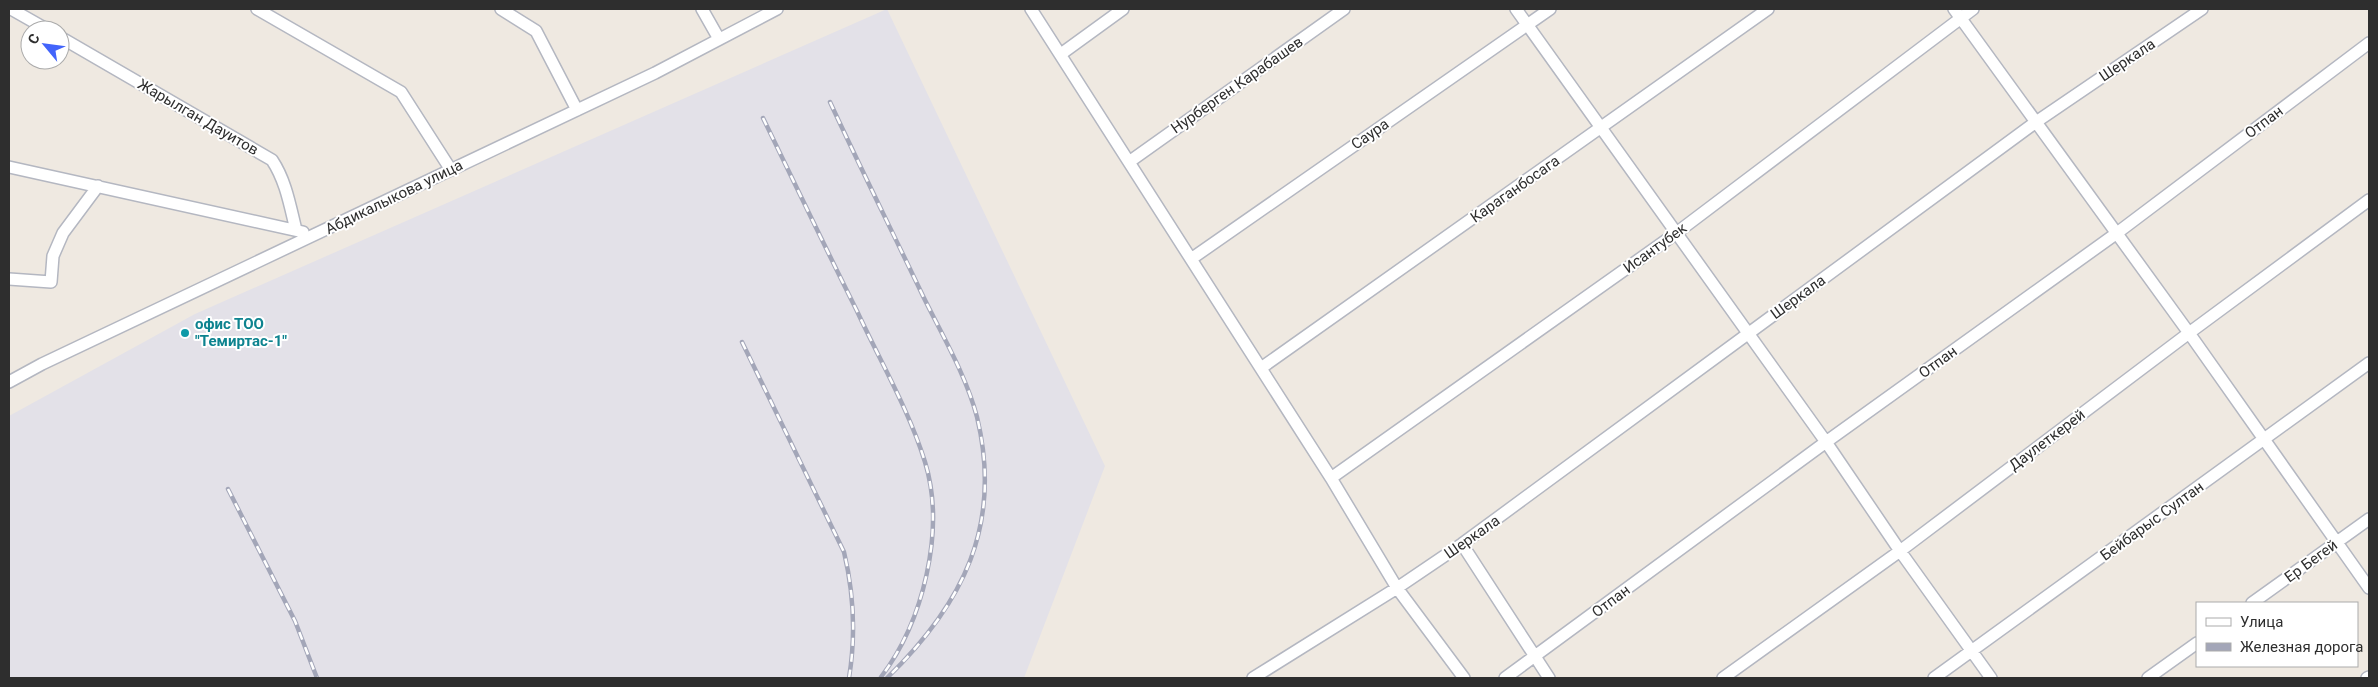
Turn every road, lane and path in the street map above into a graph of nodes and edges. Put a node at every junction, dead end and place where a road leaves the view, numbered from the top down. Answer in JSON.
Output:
{"nodes":[{"id":1,"x":11,"y":9,"type":"edge"},
{"id":2,"x":257,"y":9,"type":"edge"},
{"id":3,"x":501,"y":9,"type":"edge"},
{"id":4,"x":702,"y":9,"type":"edge"},
{"id":5,"x":778,"y":9,"type":"edge"},
{"id":6,"x":1031,"y":9,"type":"edge"},
{"id":7,"x":1123,"y":9,"type":"edge"},
{"id":8,"x":1344,"y":9,"type":"edge"},
{"id":9,"x":1516,"y":9,"type":"edge"},
{"id":10,"x":1550,"y":9,"type":"edge"},
{"id":11,"x":1768,"y":9,"type":"edge"},
{"id":12,"x":1973,"y":9,"type":"edge"},
{"id":13,"x":2202,"y":9,"type":"edge"},
{"id":14,"x":1957,"y":13,"type":"edge"},
{"id":15,"x":30,"y":20,"type":"edge"},
{"id":16,"x":1527,"y":25,"type":"junction"},
{"id":17,"x":719,"y":39,"type":"junction"},
{"id":18,"x":70,"y":43,"type":"edge"},
{"id":19,"x":2369,"y":43,"type":"edge"},
{"id":20,"x":1060,"y":54,"type":"junction"},
{"id":21,"x":577,"y":110,"type":"junction"},
{"id":22,"x":2036,"y":122,"type":"junction"},
{"id":23,"x":1601,"y":129,"type":"junction"},
{"id":24,"x":1129,"y":162,"type":"junction"},
{"id":25,"x":9,"y":167,"type":"edge"},
{"id":26,"x":451,"y":170,"type":"junction"},
{"id":27,"x":98,"y":186,"type":"junction"},
{"id":28,"x":2369,"y":200,"type":"edge"},
{"id":29,"x":296,"y":230,"type":"junction"},
{"id":30,"x":2117,"y":233,"type":"junction"},
{"id":31,"x":316,"y":234,"type":"junction"},
{"id":32,"x":1675,"y":234,"type":"junction"},
{"id":33,"x":1191,"y":259,"type":"junction"},
{"id":34,"x":9,"y":279,"type":"edge"},
{"id":35,"x":2188,"y":332,"type":"junction"},
{"id":36,"x":1748,"y":334,"type":"junction"},
{"id":37,"x":2369,"y":363,"type":"edge"},
{"id":38,"x":1261,"y":368,"type":"junction"},
{"id":39,"x":9,"y":382,"type":"edge"},
{"id":40,"x":2264,"y":439,"type":"junction"},
{"id":41,"x":1826,"y":442,"type":"junction"},
{"id":42,"x":1331,"y":478,"type":"junction"},
{"id":43,"x":2369,"y":519,"type":"edge"},
{"id":44,"x":2336,"y":542,"type":"junction"},
{"id":45,"x":1462,"y":544,"type":"junction"},
{"id":46,"x":1900,"y":551,"type":"junction"},
{"id":47,"x":1397,"y":588,"type":"junction"},
{"id":48,"x":2369,"y":588,"type":"edge"},
{"id":49,"x":2253,"y":602,"type":"edge"},
{"id":50,"x":2196,"y":644,"type":"edge"},
{"id":51,"x":1971,"y":652,"type":"junction"},
{"id":52,"x":1535,"y":658,"type":"junction"},
{"id":53,"x":1253,"y":678,"type":"edge"},
{"id":54,"x":1464,"y":678,"type":"edge"},
{"id":55,"x":1505,"y":678,"type":"edge"},
{"id":56,"x":1549,"y":678,"type":"edge"},
{"id":57,"x":1722,"y":678,"type":"edge"},
{"id":58,"x":1934,"y":678,"type":"edge"},
{"id":59,"x":1991,"y":678,"type":"edge"},
{"id":60,"x":2148,"y":678,"type":"edge"}],
"edges":[{"from":1,"to":15,"type":"street"},
{"from":2,"to":26,"type":"street"},
{"from":3,"to":21,"type":"street"},
{"from":4,"to":17,"type":"street"},
{"from":5,"to":17,"type":"street","name":"Абдикалыкова улица"},
{"from":6,"to":20,"type":"street"},
{"from":7,"to":20,"type":"street"},
{"from":8,"to":24,"type":"street","name":"Нурберген Карабашев"},
{"from":9,"to":16,"type":"street"},
{"from":10,"to":16,"type":"street","name":"Саура"},
{"from":11,"to":23,"type":"street","name":"Караганбосага"},
{"from":12,"to":14,"type":"street","name":"Исантубек"},
{"from":13,"to":22,"type":"street","name":"Шеркала"},
{"from":14,"to":22,"type":"street"},
{"from":14,"to":32,"type":"street","name":"Исантубек"},
{"from":16,"to":23,"type":"street"},
{"from":16,"to":33,"type":"street","name":"Саура"},
{"from":17,"to":21,"type":"street","name":"Абдикалыкова улица"},
{"from":18,"to":29,"type":"street","name":"Жарылган Дауитов"},
{"from":19,"to":30,"type":"street","name":"Отпан"},
{"from":20,"to":24,"type":"street"},
{"from":21,"to":26,"type":"street","name":"Абдикалыкова улица"},
{"from":22,"to":30,"type":"street"},
{"from":22,"to":36,"type":"street","name":"Шеркала"},
{"from":23,"to":32,"type":"street"},
{"from":23,"to":38,"type":"street","name":"Караганбосага"},
{"from":24,"to":33,"type":"street"},
{"from":25,"to":27,"type":"street"},
{"from":26,"to":31,"type":"street","name":"Абдикалыкова улица"},
{"from":27,"to":29,"type":"street"},
{"from":27,"to":34,"type":"street"},
{"from":28,"to":35,"type":"street","name":"Даулеткерей"},
{"from":29,"to":31,"type":"street"},
{"from":30,"to":35,"type":"street"},
{"from":30,"to":41,"type":"street","name":"Отпан"},
{"from":31,"to":39,"type":"street","name":"Абдикалыкова улица"},
{"from":32,"to":36,"type":"street"},
{"from":32,"to":42,"type":"street","name":"Исантубек"},
{"from":33,"to":38,"type":"street"},
{"from":35,"to":40,"type":"street"},
{"from":35,"to":46,"type":"street","name":"Даулеткерей"},
{"from":36,"to":41,"type":"street"},
{"from":36,"to":45,"type":"street","name":"Шеркала"},
{"from":37,"to":40,"type":"street","name":"Бейбарыс Султан"},
{"from":38,"to":42,"type":"street"},
{"from":40,"to":44,"type":"street"},
{"from":40,"to":51,"type":"street","name":"Бейбарыс Султан"},
{"from":41,"to":46,"type":"street"},
{"from":41,"to":52,"type":"street","name":"Отпан"},
{"from":42,"to":47,"type":"street"},
{"from":43,"to":44,"type":"street","name":"Ер Бегей"},
{"from":44,"to":48,"type":"street"},
{"from":44,"to":49,"type":"street","name":"Ер Бегей"},
{"from":45,"to":47,"type":"street","name":"Шеркала"},
{"from":45,"to":52,"type":"street"},
{"from":46,"to":51,"type":"street"},
{"from":46,"to":57,"type":"street","name":"Даулеткерей"},
{"from":47,"to":53,"type":"street","name":"Шеркала"},
{"from":47,"to":54,"type":"street"},
{"from":50,"to":60,"type":"street"},
{"from":51,"to":58,"type":"street","name":"Бейбарыс Султан"},
{"from":51,"to":59,"type":"street"},
{"from":52,"to":55,"type":"street","name":"Отпан"},
{"from":52,"to":56,"type":"street"}]}
